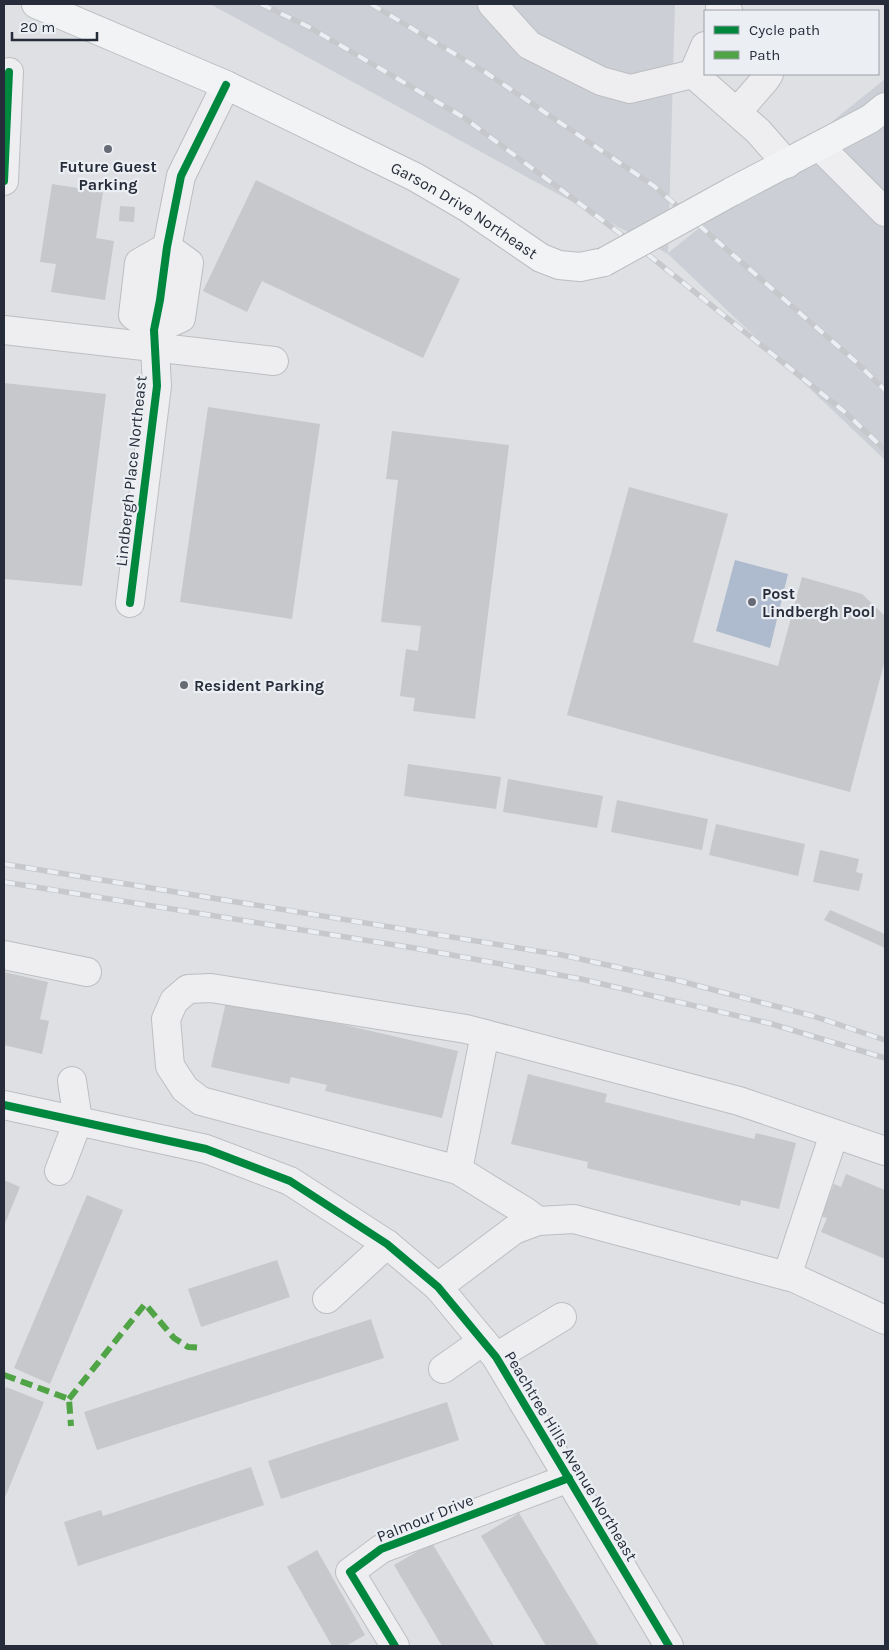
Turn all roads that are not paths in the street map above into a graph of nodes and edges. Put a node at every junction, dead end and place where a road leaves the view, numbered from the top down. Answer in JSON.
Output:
{"nodes":[{"id":1,"x":36,"y":4,"type":"edge"},
{"id":2,"x":492,"y":4,"type":"edge"},
{"id":3,"x":704,"y":48,"type":"edge"},
{"id":4,"x":9,"y":72,"type":"dead end"},
{"id":5,"x":693,"y":74,"type":"junction"},
{"id":6,"x":768,"y":75,"type":"edge"},
{"id":7,"x":226,"y":85,"type":"junction"},
{"id":8,"x":885,"y":107,"type":"edge"},
{"id":9,"x":738,"y":112,"type":"junction"},
{"id":10,"x":820,"y":146,"type":"junction"},
{"id":11,"x":787,"y":164,"type":"junction"},
{"id":12,"x":4,"y":182,"type":"edge"},
{"id":13,"x":885,"y":212,"type":"edge"},
{"id":14,"x":167,"y":247,"type":"junction"},
{"id":15,"x":4,"y":330,"type":"edge"},
{"id":16,"x":155,"y":339,"type":"junction"},
{"id":17,"x":274,"y":361,"type":"dead end"},
{"id":18,"x":130,"y":603,"type":"dead end"},
{"id":19,"x":4,"y":955,"type":"edge"},
{"id":20,"x":87,"y":972,"type":"dead end"},
{"id":21,"x":485,"y":1034,"type":"junction"},
{"id":22,"x":72,"y":1081,"type":"dead end"},
{"id":23,"x":4,"y":1105,"type":"edge"},
{"id":24,"x":78,"y":1121,"type":"junction"},
{"id":25,"x":834,"y":1134,"type":"junction"},
{"id":26,"x":885,"y":1151,"type":"edge"},
{"id":27,"x":458,"y":1170,"type":"junction"},
{"id":28,"x":59,"y":1171,"type":"dead end"},
{"id":29,"x":538,"y":1221,"type":"junction"},
{"id":30,"x":387,"y":1244,"type":"junction"},
{"id":31,"x":787,"y":1276,"type":"junction"},
{"id":32,"x":438,"y":1287,"type":"junction"},
{"id":33,"x":327,"y":1299,"type":"dead end"},
{"id":34,"x":562,"y":1317,"type":"dead end"},
{"id":35,"x":885,"y":1320,"type":"edge"},
{"id":36,"x":489,"y":1349,"type":"junction"},
{"id":37,"x":443,"y":1369,"type":"dead end"},
{"id":38,"x":568,"y":1478,"type":"junction"},
{"id":39,"x":395,"y":1646,"type":"edge"},
{"id":40,"x":669,"y":1646,"type":"edge"}],
"edges":[{"from":1,"to":7,"type":"main road","name":"Garson Drive Northeast"},
{"from":2,"to":5,"type":"street"},
{"from":3,"to":5,"type":"street"},
{"from":4,"to":12,"type":"street"},
{"from":5,"to":9,"type":"street"},
{"from":6,"to":9,"type":"street"},
{"from":7,"to":11,"type":"main road","name":"Garson Drive Northeast","bridge":true},
{"from":7,"to":14,"type":"street"},
{"from":8,"to":10,"type":"main road","name":"Garson Drive Northeast"},
{"from":9,"to":11,"type":"street"},
{"from":10,"to":11,"type":"main road","name":"Garson Drive Northeast"},
{"from":10,"to":13,"type":"street"},
{"from":14,"to":16,"type":"street"},
{"from":14,"to":16,"type":"street"},
{"from":15,"to":16,"type":"street"},
{"from":16,"to":17,"type":"street"},
{"from":16,"to":18,"type":"street","name":"Lindbergh Place Northeast"},
{"from":19,"to":20,"type":"street"},
{"from":21,"to":25,"type":"street"},
{"from":21,"to":27,"type":"street"},
{"from":21,"to":27,"type":"street"},
{"from":22,"to":24,"type":"street"},
{"from":23,"to":24,"type":"street","name":"Peachtree Hills Avenue Northeast"},
{"from":24,"to":28,"type":"street"},
{"from":24,"to":30,"type":"street","name":"Peachtree Hills Avenue Northeast"},
{"from":25,"to":26,"type":"street"},
{"from":25,"to":31,"type":"street"},
{"from":27,"to":29,"type":"street"},
{"from":29,"to":31,"type":"street"},
{"from":29,"to":32,"type":"street"},
{"from":30,"to":32,"type":"street","name":"Peachtree Hills Avenue Northeast"},
{"from":30,"to":33,"type":"street"},
{"from":31,"to":35,"type":"street"},
{"from":32,"to":36,"type":"street","name":"Peachtree Hills Avenue Northeast"},
{"from":34,"to":36,"type":"street"},
{"from":36,"to":37,"type":"street"},
{"from":36,"to":38,"type":"street","name":"Peachtree Hills Avenue Northeast"},
{"from":38,"to":39,"type":"street","name":"Palmour Drive"},
{"from":38,"to":40,"type":"street","name":"Peachtree Hills Avenue Northeast"}]}
